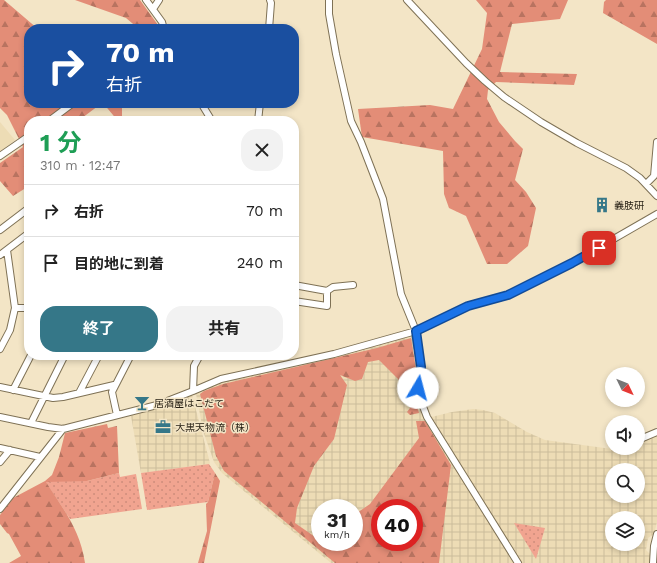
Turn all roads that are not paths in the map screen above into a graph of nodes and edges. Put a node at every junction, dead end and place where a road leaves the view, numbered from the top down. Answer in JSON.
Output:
{"nodes":[{"id":1,"x":146,"y":0,"type":"edge"},
{"id":2,"x":159,"y":0,"type":"edge"},
{"id":3,"x":270,"y":0,"type":"edge"},
{"id":4,"x":329,"y":0,"type":"edge"},
{"id":5,"x":407,"y":0,"type":"edge"},
{"id":6,"x":153,"y":9,"type":"junction"},
{"id":7,"x":163,"y":24,"type":"edge"},
{"id":8,"x":269,"y":24,"type":"edge"},
{"id":9,"x":66,"y":108,"type":"edge"},
{"id":10,"x":56,"y":116,"type":"edge"},
{"id":11,"x":24,"y":139,"type":"edge"},
{"id":12,"x":657,"y":142,"type":"edge"},
{"id":13,"x":0,"y":156,"type":"edge"},
{"id":14,"x":656,"y":176,"type":"edge"},
{"id":15,"x":646,"y":184,"type":"junction"},
{"id":16,"x":657,"y":196,"type":"edge"},
{"id":17,"x":24,"y":212,"type":"edge"},
{"id":18,"x":657,"y":214,"type":"edge"},
{"id":19,"x":0,"y":230,"type":"edge"},
{"id":20,"x":24,"y":237,"type":"edge"},
{"id":21,"x":7,"y":250,"type":"junction"},
{"id":22,"x":0,"y":255,"type":"edge"},
{"id":23,"x":353,"y":285,"type":"dead end"},
{"id":24,"x":299,"y":286,"type":"edge"},
{"id":25,"x":327,"y":291,"type":"junction"},
{"id":26,"x":299,"y":302,"type":"edge"},
{"id":27,"x":15,"y":308,"type":"junction"},
{"id":28,"x":24,"y":308,"type":"edge"},
{"id":29,"x":416,"y":331,"type":"junction"},
{"id":30,"x":0,"y":349,"type":"edge"},
{"id":31,"x":29,"y":360,"type":"edge"},
{"id":32,"x":62,"y":360,"type":"edge"},
{"id":33,"x":96,"y":360,"type":"edge"},
{"id":34,"x":128,"y":360,"type":"edge"},
{"id":35,"x":197,"y":360,"type":"edge"},
{"id":36,"x":114,"y":385,"type":"junction"},
{"id":37,"x":0,"y":387,"type":"edge"},
{"id":38,"x":14,"y":390,"type":"junction"},
{"id":39,"x":193,"y":391,"type":"junction"},
{"id":40,"x":79,"y":393,"type":"junction"},
{"id":41,"x":44,"y":396,"type":"junction"},
{"id":42,"x":117,"y":415,"type":"junction"},
{"id":43,"x":0,"y":417,"type":"edge"},
{"id":44,"x":31,"y":423,"type":"junction"},
{"id":45,"x":62,"y":429,"type":"junction"},
{"id":46,"x":657,"y":432,"type":"edge"},
{"id":47,"x":645,"y":437,"type":"edge"},
{"id":48,"x":0,"y":448,"type":"edge"},
{"id":49,"x":10,"y":450,"type":"junction"},
{"id":50,"x":40,"y":457,"type":"junction"},
{"id":51,"x":0,"y":462,"type":"edge"},
{"id":52,"x":1,"y":505,"type":"edge"},
{"id":53,"x":657,"y":534,"type":"edge"},
{"id":54,"x":518,"y":563,"type":"edge"},
{"id":55,"x":653,"y":563,"type":"edge"}],
"edges":[{"from":1,"to":6,"type":"street"},
{"from":2,"to":6,"type":"street"},
{"from":3,"to":8,"type":"street"},
{"from":4,"to":29,"type":"street"},
{"from":5,"to":15,"type":"street"},
{"from":6,"to":7,"type":"street"},
{"from":9,"to":10,"type":"street"},
{"from":11,"to":13,"type":"street"},
{"from":12,"to":14,"type":"street"},
{"from":14,"to":15,"type":"street"},
{"from":15,"to":16,"type":"street"},
{"from":17,"to":19,"type":"street"},
{"from":18,"to":29,"type":"street"},
{"from":20,"to":21,"type":"street"},
{"from":21,"to":22,"type":"street"},
{"from":21,"to":27,"type":"street"},
{"from":23,"to":25,"type":"street"},
{"from":24,"to":25,"type":"street"},
{"from":25,"to":26,"type":"street"},
{"from":27,"to":28,"type":"street"},
{"from":27,"to":30,"type":"street"},
{"from":29,"to":39,"type":"street"},
{"from":29,"to":54,"type":"street"},
{"from":31,"to":38,"type":"street"},
{"from":32,"to":41,"type":"street"},
{"from":33,"to":40,"type":"street"},
{"from":34,"to":36,"type":"street"},
{"from":35,"to":39,"type":"street"},
{"from":36,"to":40,"type":"street"},
{"from":36,"to":42,"type":"street"},
{"from":37,"to":38,"type":"street"},
{"from":38,"to":41,"type":"street"},
{"from":39,"to":42,"type":"street"},
{"from":40,"to":41,"type":"street"},
{"from":41,"to":44,"type":"street"},
{"from":42,"to":45,"type":"street"},
{"from":43,"to":44,"type":"street"},
{"from":44,"to":45,"type":"street"},
{"from":45,"to":50,"type":"street"},
{"from":46,"to":47,"type":"street"},
{"from":48,"to":49,"type":"street"},
{"from":49,"to":50,"type":"street"},
{"from":49,"to":51,"type":"street"},
{"from":50,"to":52,"type":"street"},
{"from":53,"to":55,"type":"street"}]}
